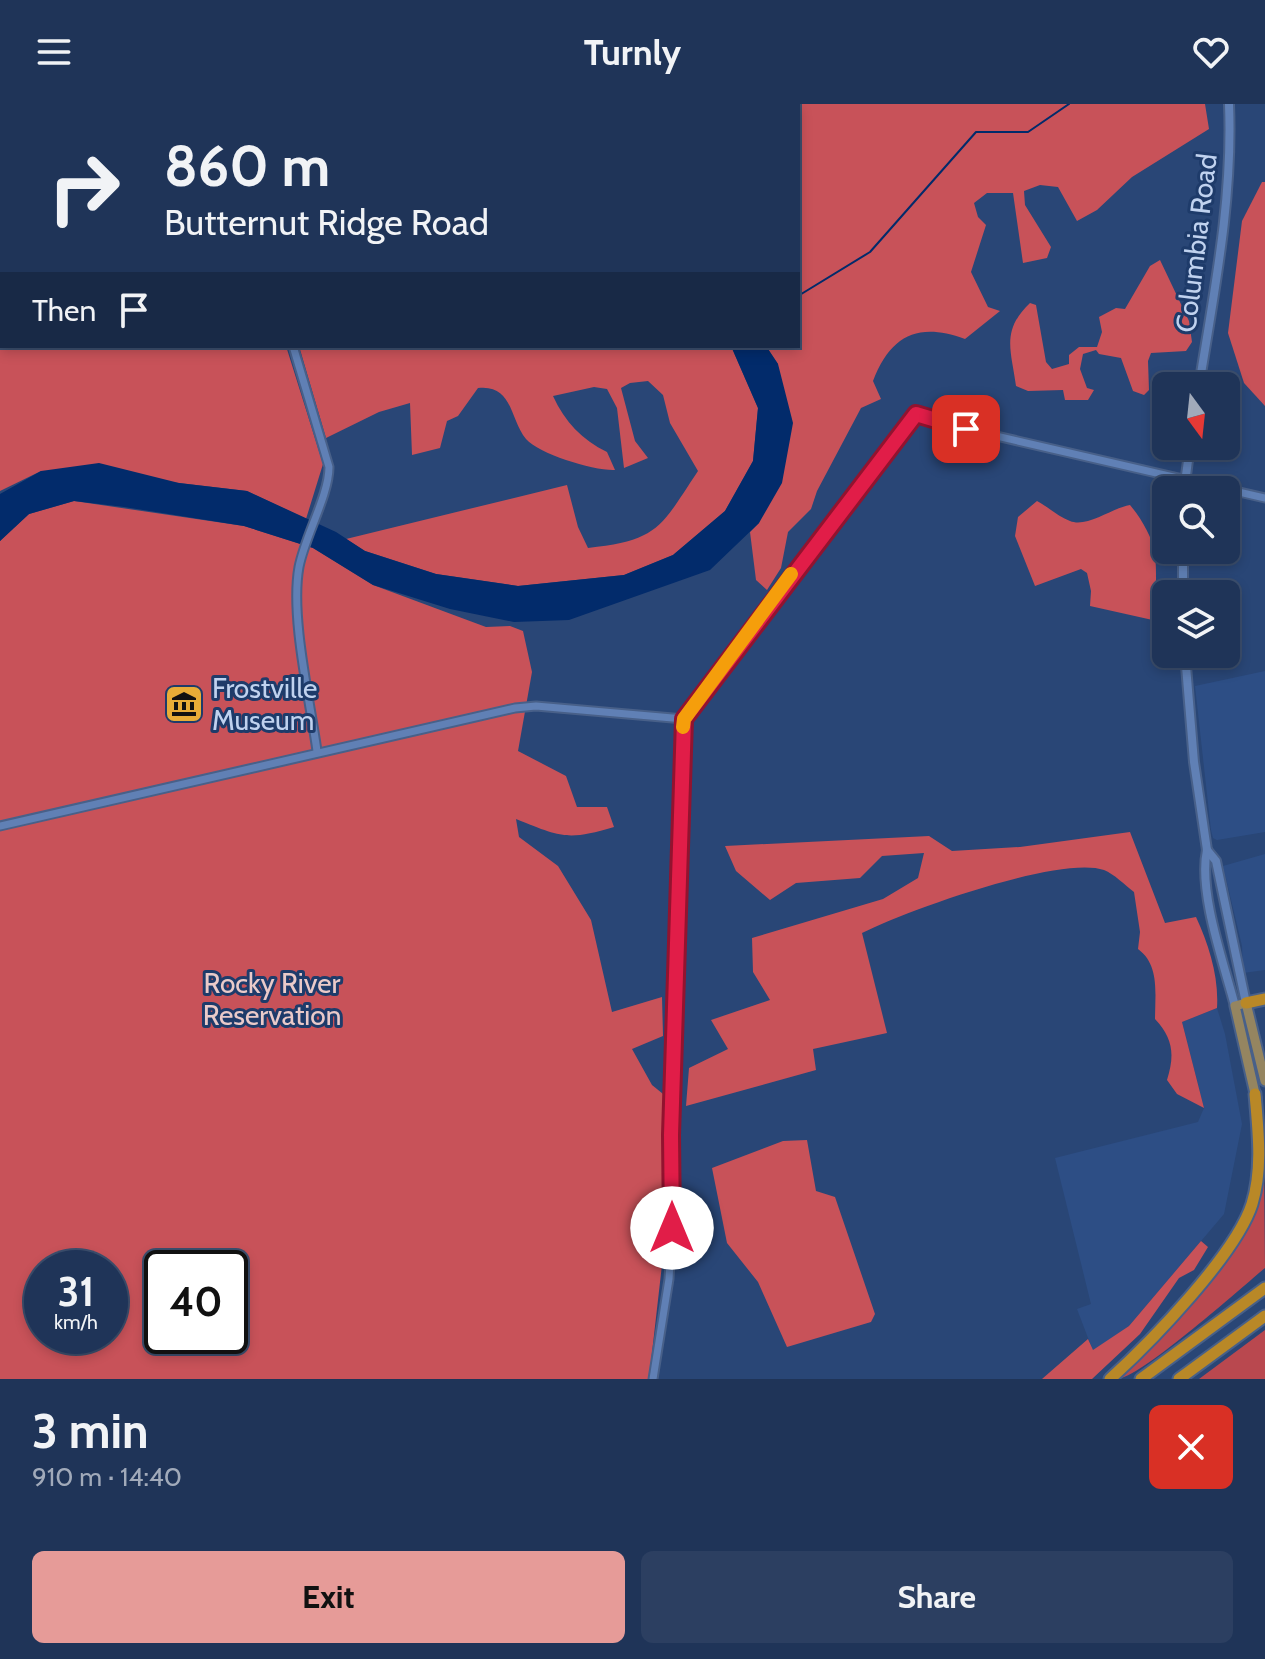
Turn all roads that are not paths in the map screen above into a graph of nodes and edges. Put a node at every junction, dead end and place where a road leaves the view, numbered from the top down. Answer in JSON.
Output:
{"nodes":[{"id":1,"x":1229,"y":104,"type":"edge"},
{"id":2,"x":294,"y":348,"type":"edge"},
{"id":3,"x":1201,"y":372,"type":"edge"},
{"id":4,"x":1169,"y":476,"type":"edge"},
{"id":5,"x":1240,"y":492,"type":"edge"},
{"id":6,"x":1265,"y":498,"type":"edge"},
{"id":7,"x":1186,"y":668,"type":"edge"},
{"id":8,"x":684,"y":719,"type":"junction"},
{"id":9,"x":317,"y":751,"type":"junction"},
{"id":10,"x":0,"y":826,"type":"edge"},
{"id":11,"x":1207,"y":850,"type":"junction"},
{"id":12,"x":1265,"y":999,"type":"edge"},
{"id":13,"x":1240,"y":1004,"type":"junction"},
{"id":14,"x":1265,"y":1081,"type":"edge"},
{"id":15,"x":1255,"y":1094,"type":"junction"},
{"id":16,"x":1265,"y":1137,"type":"edge"},
{"id":17,"x":1265,"y":1288,"type":"edge"},
{"id":18,"x":1265,"y":1316,"type":"edge"},
{"id":19,"x":653,"y":1379,"type":"edge"},
{"id":20,"x":1110,"y":1379,"type":"edge"},
{"id":21,"x":1141,"y":1379,"type":"edge"},
{"id":22,"x":1179,"y":1379,"type":"edge"}],
"edges":[{"from":1,"to":3,"type":"main road","name":"Columbia Road"},
{"from":2,"to":9,"type":"street"},
{"from":4,"to":8,"type":"street"},
{"from":5,"to":6,"type":"street"},
{"from":7,"to":11,"type":"main road"},
{"from":8,"to":9,"type":"street"},
{"from":8,"to":19,"type":"street"},
{"from":9,"to":10,"type":"street"},
{"from":11,"to":13,"type":"main road"},
{"from":11,"to":13,"type":"main road"},
{"from":12,"to":13,"type":"highway"},
{"from":13,"to":14,"type":"main road"},
{"from":13,"to":15,"type":"main road"},
{"from":15,"to":16,"type":"main road"},
{"from":15,"to":20,"type":"highway"},
{"from":17,"to":21,"type":"highway"},
{"from":18,"to":22,"type":"highway"}]}
